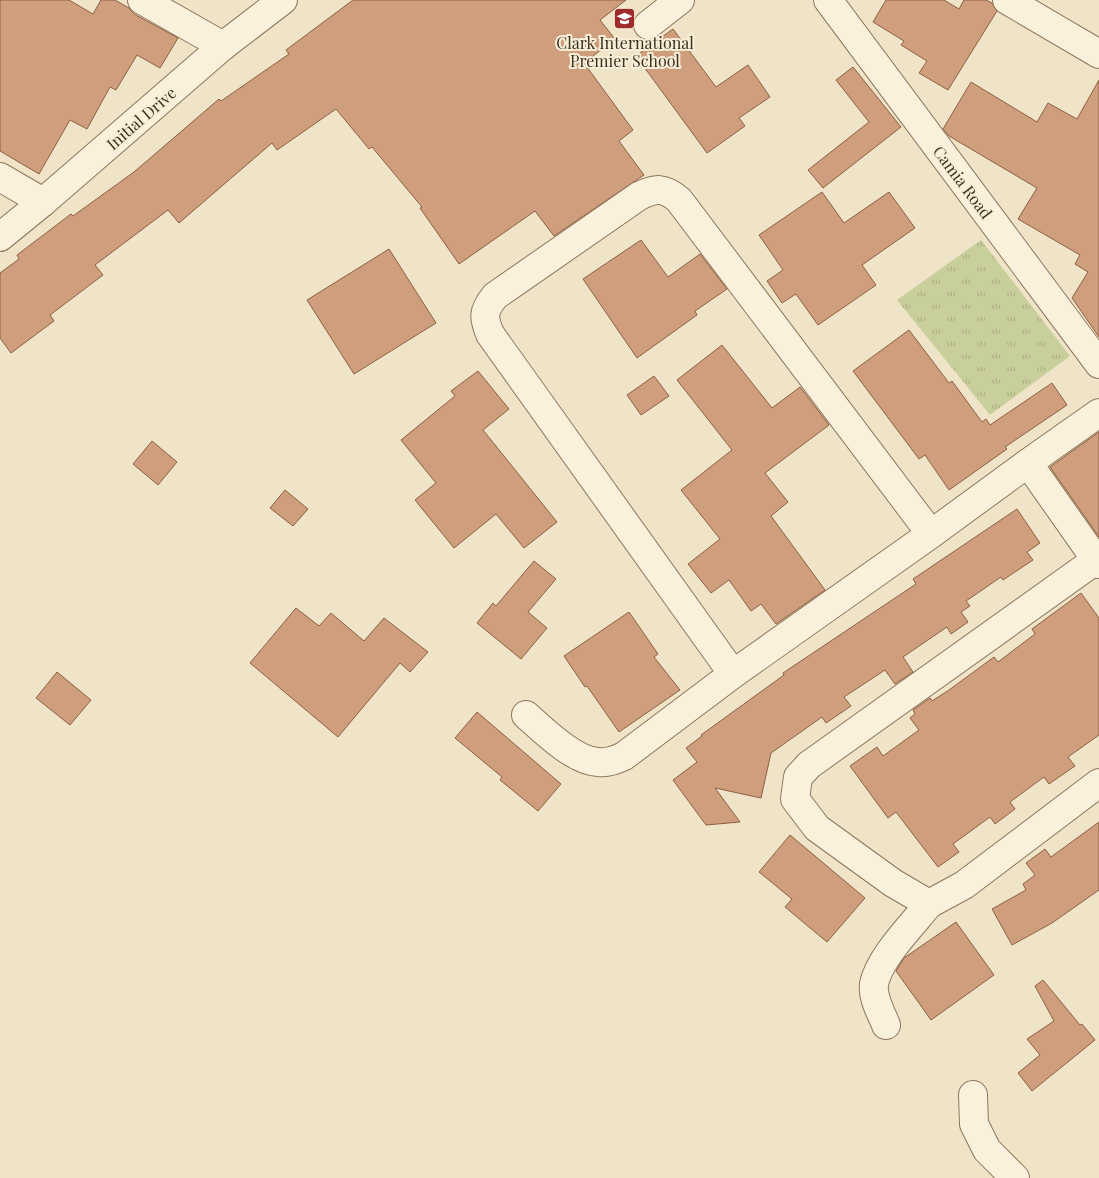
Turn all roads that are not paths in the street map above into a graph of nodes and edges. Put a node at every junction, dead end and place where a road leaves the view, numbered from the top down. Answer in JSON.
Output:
{"nodes":[{"id":1,"x":142,"y":0,"type":"edge"},
{"id":2,"x":283,"y":0,"type":"edge"},
{"id":3,"x":680,"y":0,"type":"edge"},
{"id":4,"x":828,"y":0,"type":"edge"},
{"id":5,"x":1007,"y":0,"type":"edge"},
{"id":6,"x":648,"y":25,"type":"dead end"},
{"id":7,"x":223,"y":46,"type":"junction"},
{"id":8,"x":1099,"y":54,"type":"edge"},
{"id":9,"x":0,"y":178,"type":"edge"},
{"id":10,"x":43,"y":202,"type":"junction"},
{"id":11,"x":0,"y":237,"type":"edge"},
{"id":12,"x":1099,"y":364,"type":"edge"},
{"id":13,"x":1099,"y":413,"type":"edge"},
{"id":14,"x":1028,"y":463,"type":"junction"},
{"id":15,"x":931,"y":534,"type":"junction"},
{"id":16,"x":1097,"y":562,"type":"edge"},
{"id":17,"x":733,"y":674,"type":"junction"},
{"id":18,"x":526,"y":715,"type":"dead end"},
{"id":19,"x":1099,"y":783,"type":"edge"},
{"id":20,"x":929,"y":904,"type":"junction"},
{"id":21,"x":886,"y":1025,"type":"dead end"},
{"id":22,"x":973,"y":1095,"type":"dead end"},
{"id":23,"x":1015,"y":1178,"type":"edge"}],
"edges":[{"from":1,"to":7,"type":"street"},
{"from":2,"to":7,"type":"street","name":"Initial Drive"},
{"from":3,"to":6,"type":"street"},
{"from":4,"to":12,"type":"street","name":"Camia Road"},
{"from":5,"to":8,"type":"street"},
{"from":7,"to":10,"type":"street","name":"Initial Drive"},
{"from":9,"to":10,"type":"street"},
{"from":10,"to":11,"type":"street","name":"Initial Drive"},
{"from":13,"to":14,"type":"street"},
{"from":14,"to":15,"type":"street"},
{"from":14,"to":16,"type":"street"},
{"from":15,"to":17,"type":"street"},
{"from":15,"to":17,"type":"street"},
{"from":16,"to":20,"type":"street"},
{"from":17,"to":18,"type":"street"},
{"from":19,"to":20,"type":"street"},
{"from":20,"to":21,"type":"street"},
{"from":22,"to":23,"type":"street"}]}
